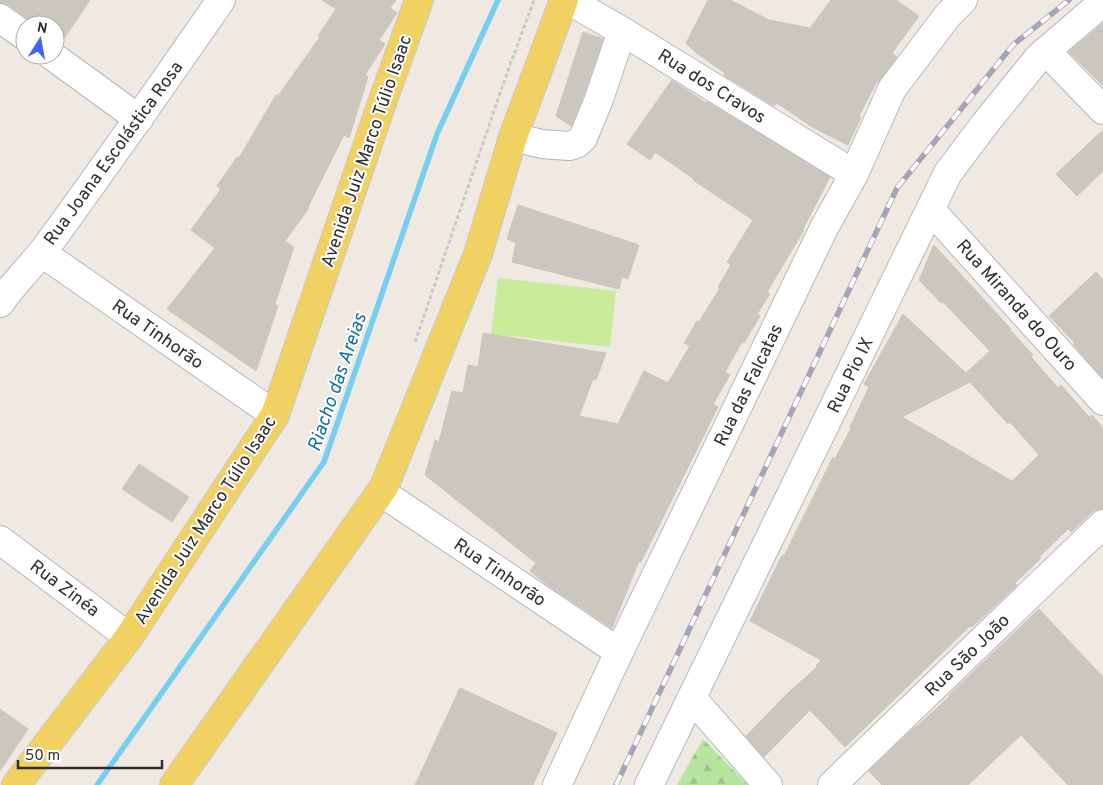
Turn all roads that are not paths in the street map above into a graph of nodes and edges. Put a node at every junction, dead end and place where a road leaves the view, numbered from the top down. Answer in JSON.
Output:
{"nodes":[{"id":1,"x":221,"y":0,"type":"edge"},
{"id":2,"x":420,"y":0,"type":"edge"},
{"id":3,"x":564,"y":0,"type":"edge"},
{"id":4,"x":568,"y":0,"type":"edge"},
{"id":5,"x":963,"y":0,"type":"edge"},
{"id":6,"x":1103,"y":2,"type":"edge"},
{"id":7,"x":0,"y":18,"type":"edge"},
{"id":8,"x":15,"y":29,"type":"edge"},
{"id":9,"x":622,"y":31,"type":"junction"},
{"id":10,"x":1046,"y":51,"type":"junction"},
{"id":11,"x":65,"y":65,"type":"edge"},
{"id":12,"x":1103,"y":110,"type":"edge"},
{"id":13,"x":139,"y":119,"type":"junction"},
{"id":14,"x":513,"y":137,"type":"junction"},
{"id":15,"x":854,"y":174,"type":"junction"},
{"id":16,"x":930,"y":210,"type":"junction"},
{"id":17,"x":42,"y":253,"type":"junction"},
{"id":18,"x":0,"y":303,"type":"edge"},
{"id":19,"x":1103,"y":401,"type":"edge"},
{"id":20,"x":275,"y":415,"type":"junction"},
{"id":21,"x":381,"y":492,"type":"junction"},
{"id":22,"x":1103,"y":524,"type":"edge"},
{"id":23,"x":0,"y":540,"type":"edge"},
{"id":24,"x":129,"y":637,"type":"junction"},
{"id":25,"x":619,"y":652,"type":"junction"},
{"id":26,"x":692,"y":698,"type":"junction"},
{"id":27,"x":16,"y":785,"type":"edge"},
{"id":28,"x":174,"y":785,"type":"edge"},
{"id":29,"x":557,"y":785,"type":"edge"},
{"id":30,"x":649,"y":785,"type":"edge"},
{"id":31,"x":768,"y":785,"type":"edge"},
{"id":32,"x":832,"y":785,"type":"edge"}],
"edges":[{"from":1,"to":13,"type":"street","name":"Rua Joana Escolástica Rosa"},
{"from":2,"to":20,"type":"main road","name":"Avenida Juiz Marco Túlio Isaac"},
{"from":3,"to":14,"type":"main road"},
{"from":4,"to":9,"type":"street","name":"Rua dos Cravos"},
{"from":5,"to":15,"type":"street","name":"Rua das Falcatas"},
{"from":6,"to":10,"type":"street","name":"Rua Pio IX"},
{"from":7,"to":8,"type":"street"},
{"from":9,"to":14,"type":"street"},
{"from":9,"to":15,"type":"street","name":"Rua dos Cravos"},
{"from":10,"to":12,"type":"street"},
{"from":10,"to":16,"type":"street","name":"Rua Pio IX"},
{"from":11,"to":13,"type":"street"},
{"from":13,"to":17,"type":"street","name":"Rua Joana Escolástica Rosa"},
{"from":14,"to":21,"type":"main road"},
{"from":15,"to":25,"type":"street","name":"Rua das Falcatas"},
{"from":16,"to":19,"type":"street","name":"Rua Miranda do Ouro"},
{"from":16,"to":26,"type":"street","name":"Rua Pio IX"},
{"from":17,"to":18,"type":"street","name":"Rua Joana Escolástica Rosa"},
{"from":17,"to":20,"type":"street","name":"Rua Tinhorão"},
{"from":20,"to":24,"type":"main road","name":"Avenida Juiz Marco Túlio Isaac"},
{"from":21,"to":25,"type":"street","name":"Rua Tinhorão"},
{"from":21,"to":28,"type":"main road"},
{"from":22,"to":32,"type":"street","name":"Rua São João"},
{"from":23,"to":24,"type":"street","name":"Rua Zinéa"},
{"from":24,"to":27,"type":"main road","name":"Avenida Juiz Marco Túlio Isaac"},
{"from":25,"to":29,"type":"street","name":"Rua das Falcatas"},
{"from":26,"to":30,"type":"street","name":"Rua Pio IX"},
{"from":26,"to":31,"type":"street"}]}
